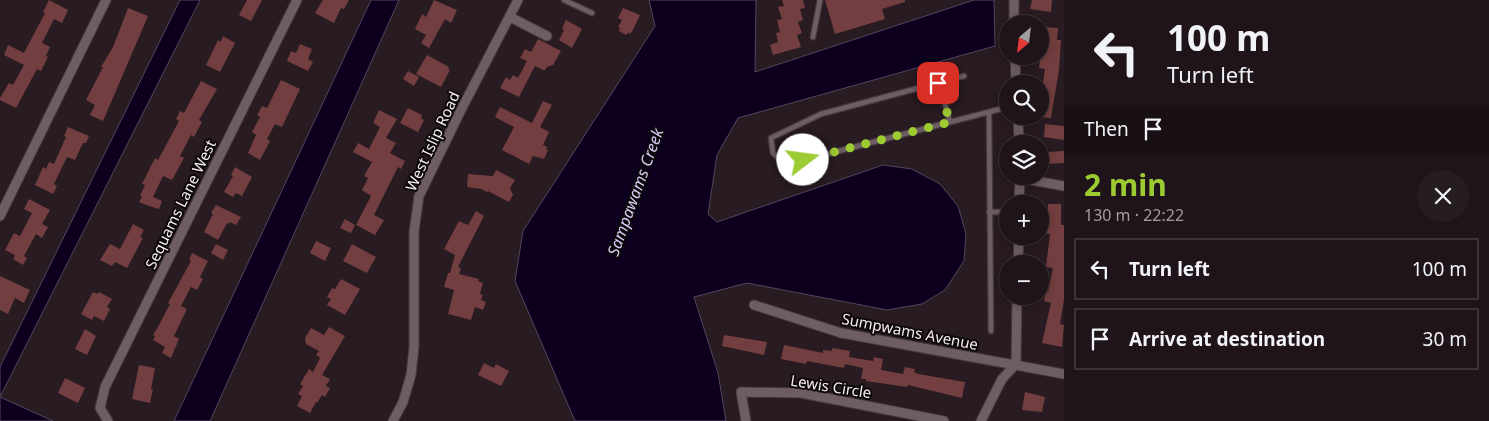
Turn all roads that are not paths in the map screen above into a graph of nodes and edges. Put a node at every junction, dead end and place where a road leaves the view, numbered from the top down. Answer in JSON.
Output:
{"nodes":[{"id":1,"x":106,"y":0,"type":"edge"},
{"id":2,"x":297,"y":0,"type":"edge"},
{"id":3,"x":518,"y":0,"type":"edge"},
{"id":4,"x":564,"y":0,"type":"edge"},
{"id":5,"x":820,"y":0,"type":"edge"},
{"id":6,"x":1014,"y":0,"type":"edge"},
{"id":7,"x":592,"y":13,"type":"dead end"},
{"id":8,"x":1014,"y":15,"type":"edge"},
{"id":9,"x":510,"y":17,"type":"junction"},
{"id":10,"x":547,"y":36,"type":"dead end"},
{"id":11,"x":813,"y":37,"type":"dead end"},
{"id":12,"x":964,"y":76,"type":"dead end"},
{"id":13,"x":938,"y":83,"type":"junction"},
{"id":14,"x":999,"y":109,"type":"edge"},
{"id":15,"x":989,"y":112,"type":"junction"},
{"id":16,"x":950,"y":122,"type":"junction"},
{"id":17,"x":1049,"y":183,"type":"edge"},
{"id":18,"x":1064,"y":186,"type":"edge"},
{"id":19,"x":990,"y":212,"type":"junction"},
{"id":20,"x":999,"y":212,"type":"edge"},
{"id":21,"x":0,"y":216,"type":"edge"},
{"id":22,"x":754,"y":305,"type":"dead end"},
{"id":23,"x":1018,"y":305,"type":"edge"},
{"id":24,"x":991,"y":331,"type":"dead end"},
{"id":25,"x":1016,"y":364,"type":"junction"},
{"id":26,"x":1064,"y":374,"type":"edge"},
{"id":27,"x":108,"y":421,"type":"edge"},
{"id":28,"x":393,"y":421,"type":"edge"},
{"id":29,"x":746,"y":421,"type":"edge"},
{"id":30,"x":944,"y":421,"type":"edge"},
{"id":31,"x":981,"y":421,"type":"edge"}],
"edges":[{"from":1,"to":21,"type":"street"},
{"from":2,"to":27,"type":"street","name":"Sequams Lane West"},
{"from":3,"to":9,"type":"street","name":"West Islip Road"},
{"from":4,"to":7,"type":"lane"},
{"from":5,"to":11,"type":"lane"},
{"from":6,"to":8,"type":"street"},
{"from":9,"to":10,"type":"street"},
{"from":9,"to":28,"type":"street","name":"West Islip Road"},
{"from":12,"to":13,"type":"lane"},
{"from":13,"to":16,"type":"lane"},
{"from":13,"to":16,"type":"lane"},
{"from":14,"to":15,"type":"lane"},
{"from":15,"to":16,"type":"lane"},
{"from":15,"to":19,"type":"lane"},
{"from":17,"to":18,"type":"street"},
{"from":19,"to":20,"type":"lane"},
{"from":19,"to":24,"type":"lane"},
{"from":22,"to":25,"type":"street","name":"Sumpwams Avenue"},
{"from":23,"to":25,"type":"street"},
{"from":25,"to":26,"type":"street","name":"Sumpwams Avenue"},
{"from":25,"to":31,"type":"street"},
{"from":29,"to":30,"type":"street","name":"Lewis Circle"}]}
